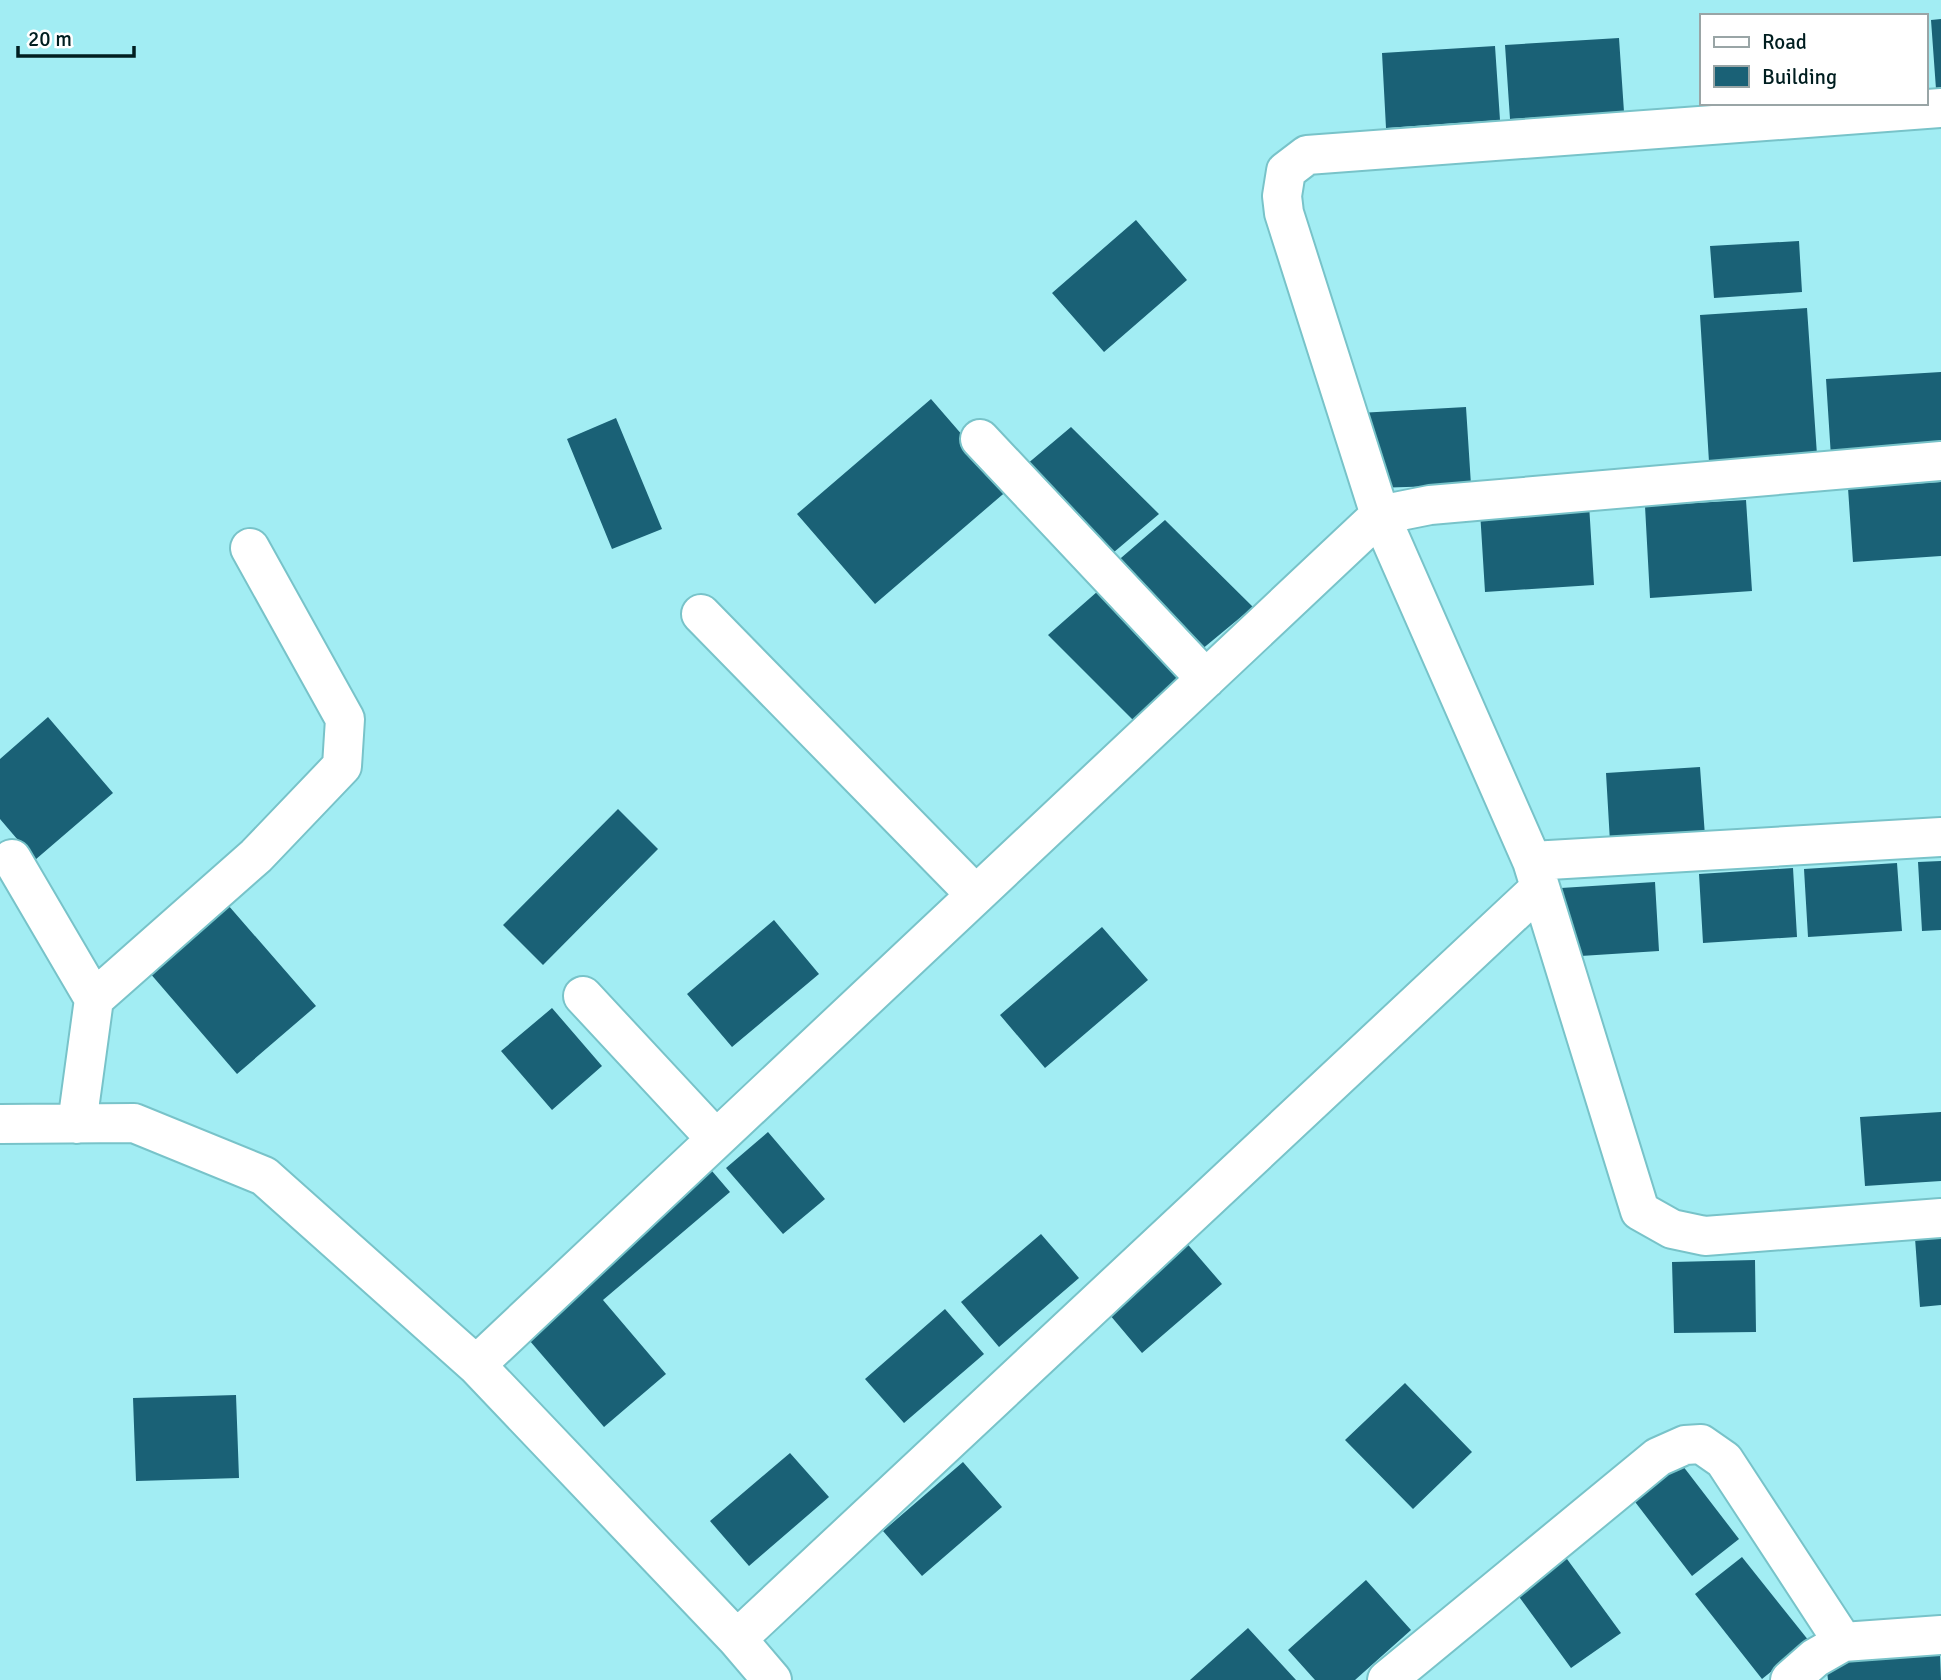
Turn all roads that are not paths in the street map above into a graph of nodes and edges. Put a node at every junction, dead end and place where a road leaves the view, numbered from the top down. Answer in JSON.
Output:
{"nodes":[{"id":1,"x":1941,"y":108,"type":"edge"},
{"id":2,"x":980,"y":439,"type":"dead end"},
{"id":3,"x":1941,"y":461,"type":"edge"},
{"id":4,"x":1380,"y":515,"type":"junction"},
{"id":5,"x":250,"y":548,"type":"dead end"},
{"id":6,"x":701,"y":614,"type":"dead end"},
{"id":7,"x":1206,"y":679,"type":"junction"},
{"id":8,"x":1941,"y":836,"type":"edge"},
{"id":9,"x":12,"y":859,"type":"dead end"},
{"id":10,"x":1536,"y":875,"type":"junction"},
{"id":11,"x":976,"y":895,"type":"junction"},
{"id":12,"x":583,"y":996,"type":"dead end"},
{"id":13,"x":94,"y":999,"type":"junction"},
{"id":14,"x":0,"y":1124,"type":"edge"},
{"id":15,"x":77,"y":1124,"type":"junction"},
{"id":16,"x":716,"y":1139,"type":"junction"},
{"id":17,"x":1941,"y":1218,"type":"edge"},
{"id":18,"x":476,"y":1365,"type":"junction"},
{"id":19,"x":1941,"y":1635,"type":"edge"},
{"id":20,"x":737,"y":1639,"type":"junction"},
{"id":21,"x":1843,"y":1642,"type":"junction"},
{"id":22,"x":772,"y":1680,"type":"edge"},
{"id":23,"x":1387,"y":1680,"type":"edge"},
{"id":24,"x":1790,"y":1680,"type":"edge"}],
"edges":[{"from":1,"to":4,"type":"street"},
{"from":2,"to":7,"type":"street"},
{"from":3,"to":4,"type":"street"},
{"from":4,"to":7,"type":"street"},
{"from":4,"to":10,"type":"street"},
{"from":5,"to":13,"type":"street"},
{"from":6,"to":11,"type":"street"},
{"from":7,"to":11,"type":"street"},
{"from":8,"to":10,"type":"street"},
{"from":9,"to":13,"type":"street"},
{"from":10,"to":17,"type":"street"},
{"from":10,"to":20,"type":"street"},
{"from":11,"to":16,"type":"street"},
{"from":12,"to":16,"type":"street"},
{"from":13,"to":15,"type":"street"},
{"from":14,"to":15,"type":"street"},
{"from":15,"to":18,"type":"street"},
{"from":16,"to":18,"type":"street"},
{"from":18,"to":20,"type":"street"},
{"from":19,"to":21,"type":"street"},
{"from":20,"to":22,"type":"street"},
{"from":21,"to":23,"type":"street"},
{"from":21,"to":24,"type":"street"}]}
